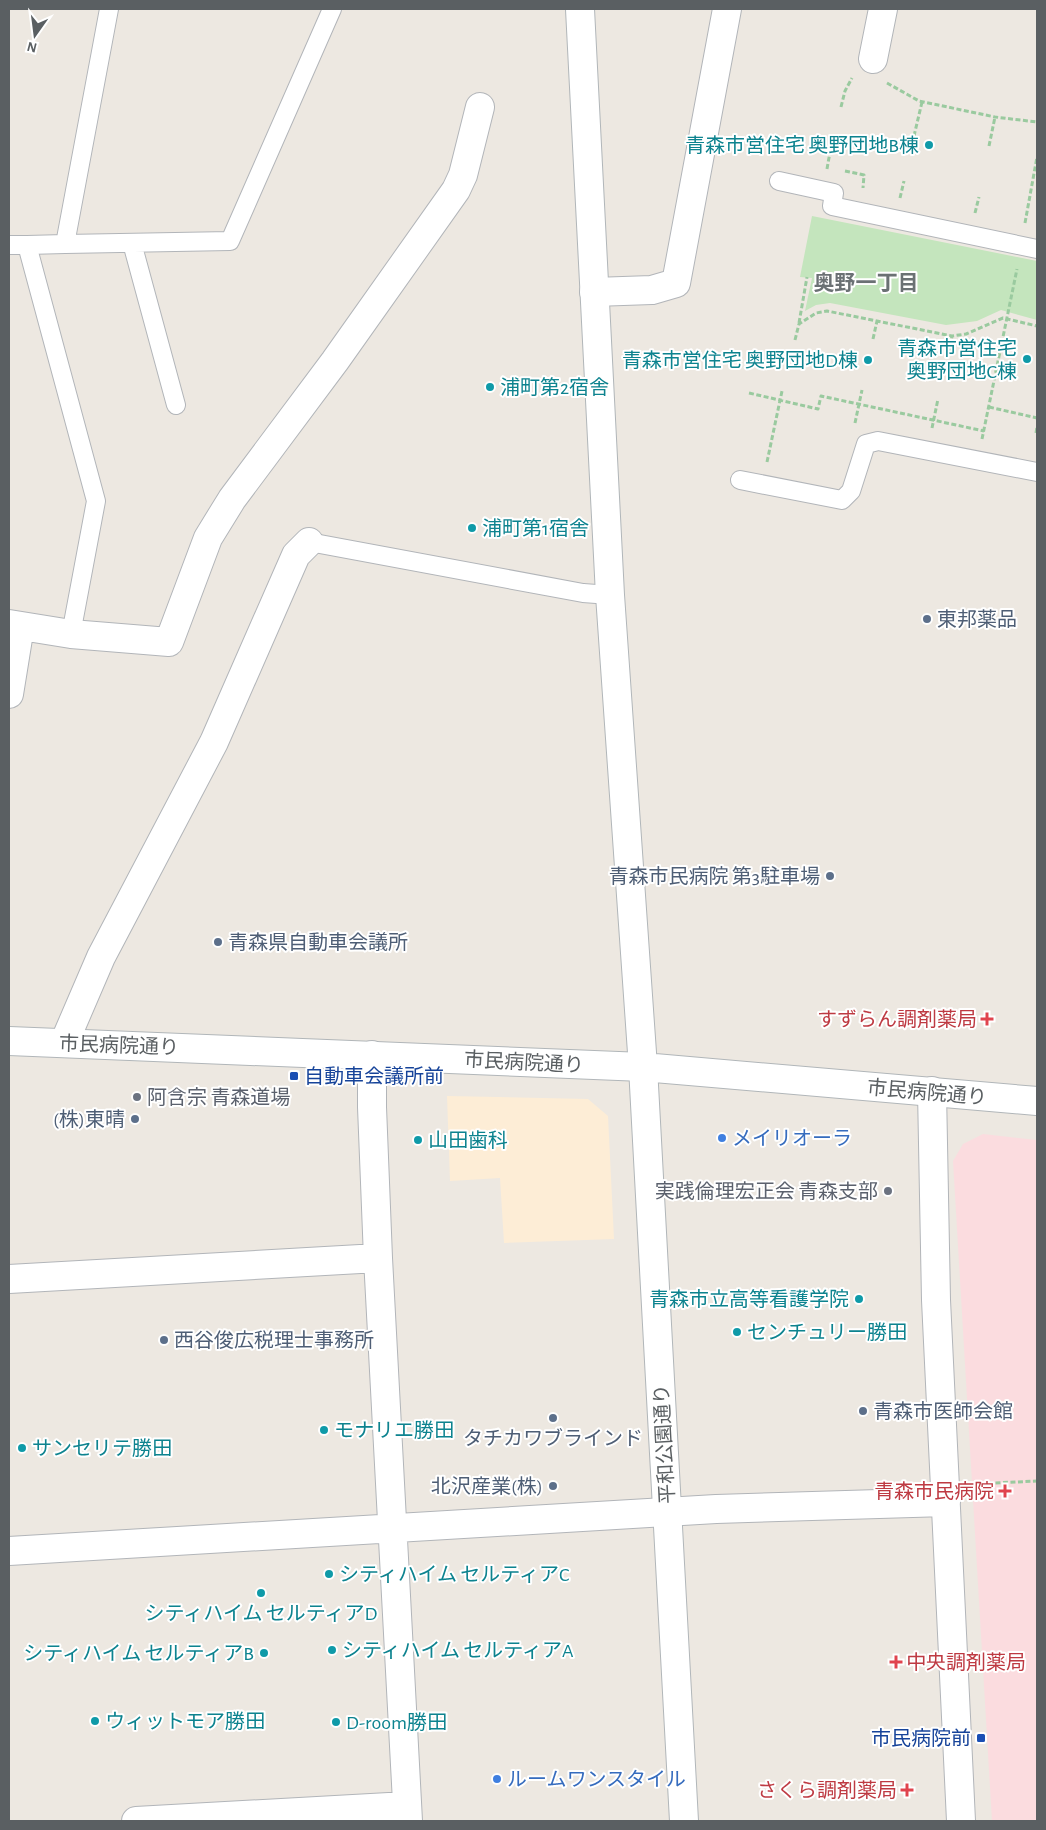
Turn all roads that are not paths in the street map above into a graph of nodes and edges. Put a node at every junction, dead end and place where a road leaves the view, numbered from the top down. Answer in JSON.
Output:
{"nodes":[{"id":1,"x":110,"y":9,"type":"edge"},
{"id":2,"x":332,"y":9,"type":"edge"},
{"id":3,"x":580,"y":9,"type":"edge"},
{"id":4,"x":727,"y":9,"type":"edge"},
{"id":5,"x":883,"y":9,"type":"edge"},
{"id":6,"x":869,"y":72,"type":"road end"},
{"id":7,"x":480,"y":107,"type":"dead end"},
{"id":8,"x":779,"y":181,"type":"dead end"},
{"id":9,"x":132,"y":243,"type":"junction"},
{"id":10,"x":65,"y":244,"type":"junction"},
{"id":11,"x":9,"y":245,"type":"edge"},
{"id":12,"x":27,"y":245,"type":"junction"},
{"id":13,"x":1029,"y":247,"type":"edge"},
{"id":14,"x":594,"y":292,"type":"junction"},
{"id":15,"x":176,"y":405,"type":"dead end"},
{"id":16,"x":1037,"y":472,"type":"edge"},
{"id":17,"x":740,"y":480,"type":"dead end"},
{"id":18,"x":309,"y":542,"type":"joint"},
{"id":19,"x":610,"y":596,"type":"junction"},
{"id":20,"x":15,"y":625,"type":"edge"},
{"id":21,"x":71,"y":634,"type":"junction"},
{"id":22,"x":9,"y":694,"type":"edge"},
{"id":23,"x":9,"y":1040,"type":"edge"},
{"id":24,"x":64,"y":1043,"type":"junction"},
{"id":25,"x":372,"y":1055,"type":"junction"},
{"id":26,"x":642,"y":1067,"type":"junction"},
{"id":27,"x":932,"y":1091,"type":"junction"},
{"id":28,"x":1037,"y":1100,"type":"edge"},
{"id":29,"x":378,"y":1258,"type":"junction"},
{"id":30,"x":9,"y":1279,"type":"edge"},
{"id":31,"x":946,"y":1502,"type":"junction"},
{"id":32,"x":668,"y":1513,"type":"junction"},
{"id":33,"x":393,"y":1530,"type":"junction"},
{"id":34,"x":9,"y":1550,"type":"edge"},
{"id":35,"x":407,"y":1813,"type":"edge"},
{"id":36,"x":136,"y":1821,"type":"edge"},
{"id":37,"x":684,"y":1821,"type":"edge"},
{"id":38,"x":961,"y":1821,"type":"edge"}],
"edges":[{"from":1,"to":10,"type":"lane"},
{"from":2,"to":9,"type":"lane"},
{"from":3,"to":14,"type":"street","name":"平和公園通り"},
{"from":4,"to":14,"type":"street"},
{"from":5,"to":6,"type":"street"},
{"from":7,"to":21,"type":"street"},
{"from":8,"to":13,"type":"lane"},
{"from":9,"to":10,"type":"lane"},
{"from":9,"to":15,"type":"lane"},
{"from":10,"to":12,"type":"lane"},
{"from":11,"to":12,"type":"lane"},
{"from":12,"to":21,"type":"lane"},
{"from":14,"to":19,"type":"street","name":"平和公園通り"},
{"from":16,"to":17,"type":"lane"},
{"from":18,"to":19,"type":"lane"},
{"from":18,"to":24,"type":"street"},
{"from":19,"to":26,"type":"street","name":"平和公園通り"},
{"from":20,"to":21,"type":"street"},
{"from":20,"to":22,"type":"street"},
{"from":23,"to":24,"type":"street","name":"市民病院通り"},
{"from":24,"to":25,"type":"street","name":"市民病院通り"},
{"from":25,"to":26,"type":"street","name":"市民病院通り"},
{"from":25,"to":29,"type":"street"},
{"from":26,"to":27,"type":"street","name":"市民病院通り"},
{"from":26,"to":32,"type":"street","name":"平和公園通り"},
{"from":27,"to":28,"type":"street","name":"市民病院通り"},
{"from":27,"to":31,"type":"street"},
{"from":29,"to":30,"type":"street"},
{"from":29,"to":33,"type":"street"},
{"from":31,"to":32,"type":"street"},
{"from":31,"to":38,"type":"street"},
{"from":32,"to":33,"type":"street"},
{"from":32,"to":37,"type":"street","name":"平和公園通り"},
{"from":33,"to":34,"type":"street"},
{"from":33,"to":35,"type":"street"},
{"from":35,"to":36,"type":"street"}]}
